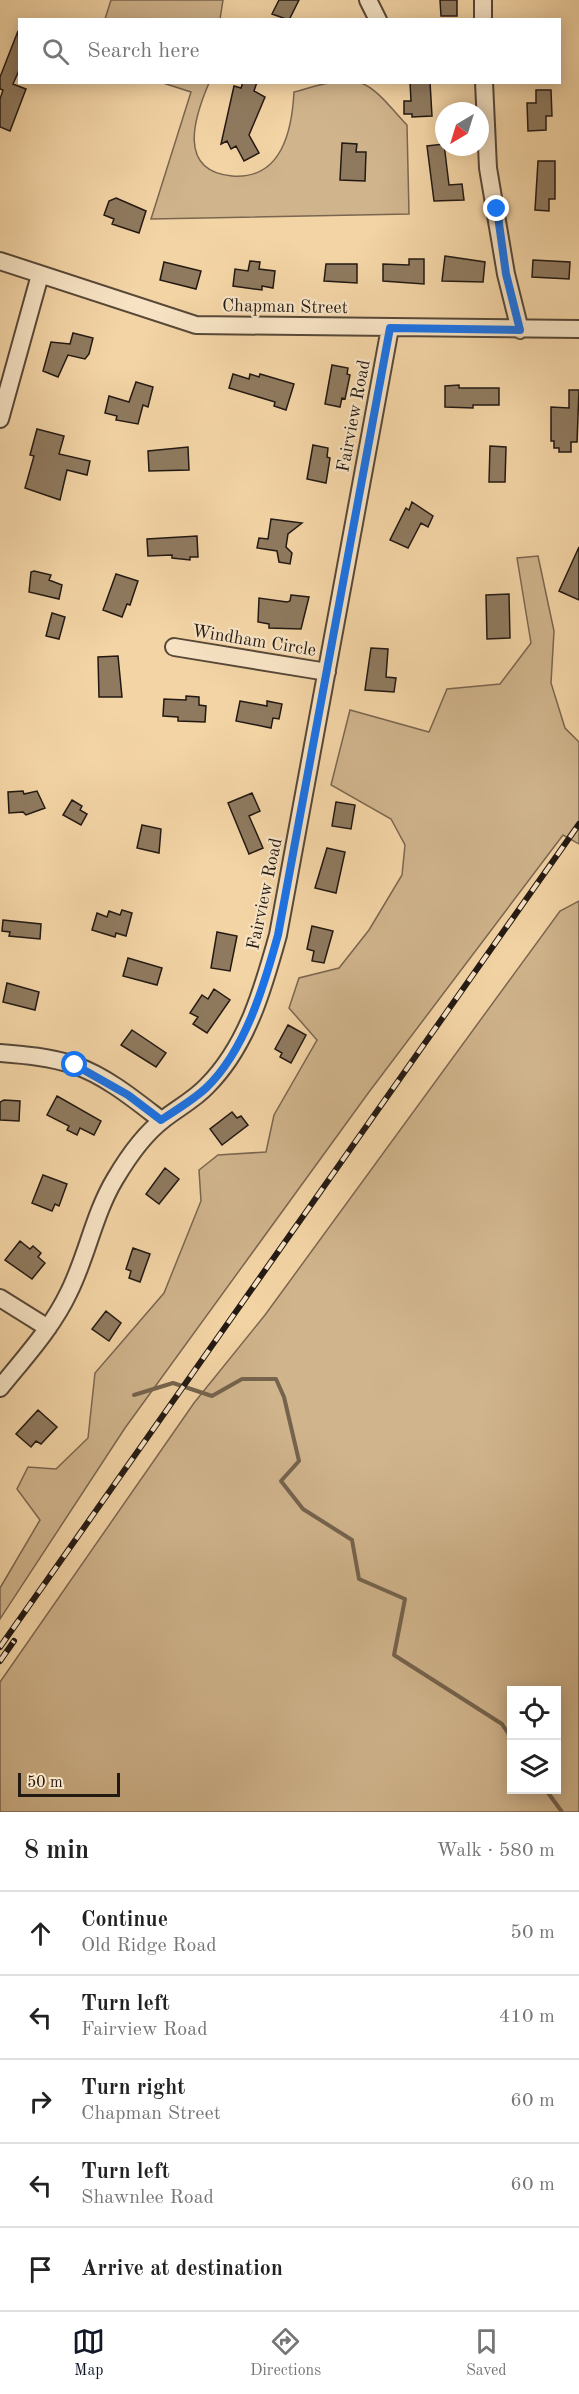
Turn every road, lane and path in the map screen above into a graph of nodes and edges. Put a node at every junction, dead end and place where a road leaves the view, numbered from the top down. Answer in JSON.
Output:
{"nodes":[{"id":1,"x":368,"y":0,"type":"edge"},
{"id":2,"x":483,"y":0,"type":"edge"},
{"id":3,"x":377,"y":18,"type":"edge"},
{"id":4,"x":483,"y":18,"type":"edge"},
{"id":5,"x":484,"y":84,"type":"edge"},
{"id":6,"x":0,"y":261,"type":"edge"},
{"id":7,"x":40,"y":275,"type":"junction"},
{"id":8,"x":390,"y":328,"type":"junction"},
{"id":9,"x":579,"y":329,"type":"edge"},
{"id":10,"x":520,"y":330,"type":"junction"},
{"id":11,"x":0,"y":419,"type":"edge"},
{"id":12,"x":174,"y":647,"type":"dead end"},
{"id":13,"x":327,"y":672,"type":"junction"},
{"id":14,"x":0,"y":1053,"type":"edge"},
{"id":15,"x":161,"y":1120,"type":"junction"},
{"id":16,"x":0,"y":1298,"type":"edge"},
{"id":17,"x":48,"y":1328,"type":"junction"},
{"id":18,"x":0,"y":1388,"type":"edge"}],
"edges":[{"from":1,"to":3,"type":"street"},
{"from":2,"to":4,"type":"street"},
{"from":5,"to":10,"type":"street"},
{"from":6,"to":7,"type":"street","name":"Chapman Street"},
{"from":7,"to":8,"type":"street","name":"Chapman Street"},
{"from":7,"to":11,"type":"street"},
{"from":8,"to":10,"type":"street","name":"Chapman Street"},
{"from":8,"to":13,"type":"street","name":"Fairview Road"},
{"from":9,"to":10,"type":"street","name":"Chapman Street"},
{"from":12,"to":13,"type":"street","name":"Windham Circle"},
{"from":13,"to":15,"type":"street","name":"Fairview Road"},
{"from":14,"to":15,"type":"street"},
{"from":15,"to":17,"type":"street","name":"Fairview Road"},
{"from":16,"to":17,"type":"street"},
{"from":17,"to":18,"type":"street","name":"Fairview Road"}]}
